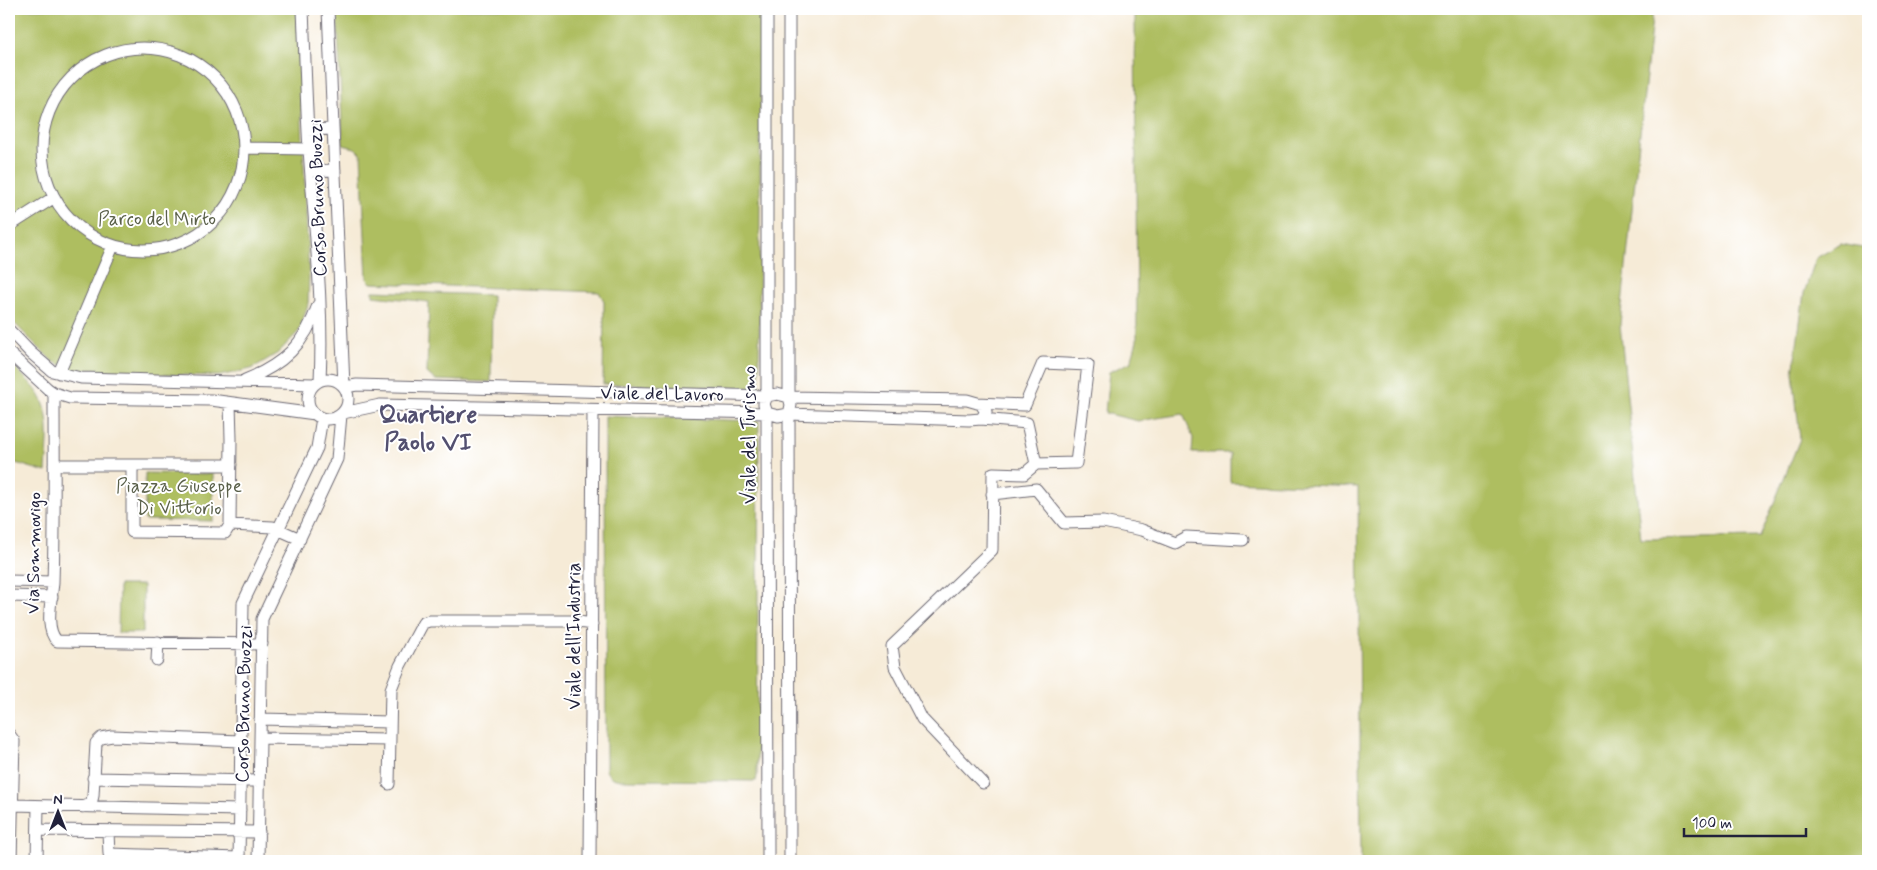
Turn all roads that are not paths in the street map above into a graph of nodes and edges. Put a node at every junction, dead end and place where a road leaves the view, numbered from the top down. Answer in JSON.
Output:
{"nodes":[{"id":1,"x":303,"y":9,"type":"edge"},
{"id":2,"x":328,"y":9,"type":"edge"},
{"id":3,"x":767,"y":9,"type":"edge"},
{"id":4,"x":789,"y":9,"type":"edge"},
{"id":5,"x":333,"y":129,"type":"junction"},
{"id":6,"x":308,"y":130,"type":"junction"},
{"id":7,"x":246,"y":148,"type":"junction"},
{"id":8,"x":309,"y":149,"type":"junction"},
{"id":9,"x":335,"y":170,"type":"junction"},
{"id":10,"x":311,"y":171,"type":"junction"},
{"id":11,"x":53,"y":198,"type":"junction"},
{"id":12,"x":9,"y":226,"type":"edge"},
{"id":13,"x":112,"y":246,"type":"junction"},
{"id":14,"x":320,"y":296,"type":"junction"},
{"id":15,"x":9,"y":330,"type":"edge"},
{"id":16,"x":9,"y":353,"type":"edge"},
{"id":17,"x":58,"y":373,"type":"junction"},
{"id":18,"x":241,"y":382,"type":"junction"},
{"id":19,"x":317,"y":382,"type":"junction"},
{"id":20,"x":344,"y":387,"type":"junction"},
{"id":21,"x":54,"y":393,"type":"junction"},
{"id":22,"x":767,"y":396,"type":"junction"},
{"id":23,"x":788,"y":397,"type":"junction"},
{"id":24,"x":977,"y":403,"type":"junction"},
{"id":25,"x":230,"y":404,"type":"junction"},
{"id":26,"x":593,"y":410,"type":"junction"},
{"id":27,"x":766,"y":413,"type":"junction"},
{"id":28,"x":342,"y":414,"type":"junction"},
{"id":29,"x":788,"y":414,"type":"junction"},
{"id":30,"x":318,"y":416,"type":"junction"},
{"id":31,"x":980,"y":419,"type":"junction"},
{"id":32,"x":1036,"y":464,"type":"junction"},
{"id":33,"x":54,"y":465,"type":"junction"},
{"id":34,"x":132,"y":465,"type":"junction"},
{"id":35,"x":231,"y":466,"type":"junction"},
{"id":36,"x":992,"y":494,"type":"junction"},
{"id":37,"x":230,"y":525,"type":"junction"},
{"id":38,"x":279,"y":528,"type":"junction"},
{"id":39,"x":300,"y":539,"type":"junction"},
{"id":40,"x":1243,"y":540,"type":"dead end"},
{"id":41,"x":9,"y":581,"type":"edge"},
{"id":42,"x":53,"y":582,"type":"junction"},
{"id":43,"x":9,"y":596,"type":"edge"},
{"id":44,"x":52,"y":597,"type":"junction"},
{"id":45,"x":592,"y":624,"type":"junction"},
{"id":46,"x":767,"y":627,"type":"junction"},
{"id":47,"x":789,"y":628,"type":"junction"},
{"id":48,"x":158,"y":642,"type":"junction"},
{"id":49,"x":243,"y":644,"type":"junction"},
{"id":50,"x":262,"y":644,"type":"junction"},
{"id":51,"x":158,"y":660,"type":"dead end"},
{"id":52,"x":260,"y":719,"type":"junction"},
{"id":53,"x":390,"y":722,"type":"junction"},
{"id":54,"x":9,"y":734,"type":"edge"},
{"id":55,"x":260,"y":738,"type":"junction"},
{"id":56,"x":390,"y":740,"type":"junction"},
{"id":57,"x":241,"y":741,"type":"junction"},
{"id":58,"x":93,"y":778,"type":"junction"},
{"id":59,"x":240,"y":781,"type":"junction"},
{"id":60,"x":259,"y":781,"type":"junction"},
{"id":61,"x":389,"y":784,"type":"dead end"},
{"id":62,"x":983,"y":784,"type":"dead end"},
{"id":63,"x":12,"y":806,"type":"junction"},
{"id":64,"x":38,"y":806,"type":"junction"},
{"id":65,"x":83,"y":807,"type":"junction"},
{"id":66,"x":240,"y":810,"type":"junction"},
{"id":67,"x":38,"y":830,"type":"junction"},
{"id":68,"x":108,"y":832,"type":"junction"},
{"id":69,"x":240,"y":832,"type":"junction"},
{"id":70,"x":259,"y":832,"type":"junction"},
{"id":71,"x":768,"y":847,"type":"junction"},
{"id":72,"x":790,"y":847,"type":"junction"},
{"id":73,"x":239,"y":860,"type":"edge"},
{"id":74,"x":11,"y":861,"type":"edge"},
{"id":75,"x":37,"y":861,"type":"edge"},
{"id":76,"x":258,"y":861,"type":"edge"},
{"id":77,"x":590,"y":861,"type":"edge"},
{"id":78,"x":768,"y":861,"type":"edge"},
{"id":79,"x":790,"y":861,"type":"edge"}],
"edges":[{"from":1,"to":6,"type":"street","name":"Corso Bruno Buozzi"},
{"from":2,"to":5,"type":"street","name":"Corso Bruno Buozzi"},
{"from":3,"to":22,"type":"street","name":"Viale del Turismo"},
{"from":4,"to":23,"type":"street","name":"Viale del Turismo"},
{"from":5,"to":6,"type":"street"},
{"from":5,"to":9,"type":"street","name":"Corso Bruno Buozzi"},
{"from":6,"to":8,"type":"street","name":"Corso Bruno Buozzi"},
{"from":7,"to":8,"type":"street"},
{"from":7,"to":11,"type":"street"},
{"from":7,"to":13,"type":"street"},
{"from":8,"to":10,"type":"street","name":"Corso Bruno Buozzi"},
{"from":9,"to":10,"type":"street"},
{"from":9,"to":20,"type":"street","name":"Corso Bruno Buozzi"},
{"from":10,"to":14,"type":"street","name":"Corso Bruno Buozzi"},
{"from":11,"to":12,"type":"street"},
{"from":11,"to":13,"type":"street"},
{"from":13,"to":17,"type":"street"},
{"from":14,"to":18,"type":"street"},
{"from":14,"to":19,"type":"street","name":"Corso Bruno Buozzi"},
{"from":15,"to":17,"type":"street"},
{"from":16,"to":21,"type":"street"},
{"from":17,"to":18,"type":"street"},
{"from":18,"to":19,"type":"street"},
{"from":19,"to":20,"type":"street"},
{"from":19,"to":30,"type":"street"},
{"from":20,"to":22,"type":"street","name":"Viale del Lavoro"},
{"from":20,"to":28,"type":"street"},
{"from":21,"to":25,"type":"street"},
{"from":21,"to":33,"type":"street","name":"Via Sommovigo"},
{"from":22,"to":23,"type":"street","name":"Viale del Lavoro"},
{"from":22,"to":27,"type":"street","name":"Viale del Turismo"},
{"from":23,"to":24,"type":"street","name":"Viale del Lavoro"},
{"from":23,"to":29,"type":"street","name":"Viale del Turismo"},
{"from":24,"to":31,"type":"street"},
{"from":24,"to":32,"type":"street","name":"Viale del Lavoro"},
{"from":25,"to":30,"type":"street"},
{"from":25,"to":35,"type":"street"},
{"from":26,"to":27,"type":"street","name":"Viale del Lavoro"},
{"from":26,"to":28,"type":"street","name":"Viale del Lavoro"},
{"from":26,"to":45,"type":"street","name":"Viale dell'Industria"},
{"from":27,"to":29,"type":"street","name":"Viale del Lavoro"},
{"from":27,"to":46,"type":"street","name":"Viale del Turismo"},
{"from":28,"to":30,"type":"street"},
{"from":28,"to":39,"type":"street","name":"Corso Bruno Buozzi"},
{"from":29,"to":31,"type":"street","name":"Viale del Lavoro"},
{"from":29,"to":47,"type":"street","name":"Viale del Turismo"},
{"from":30,"to":38,"type":"street","name":"Corso Bruno Buozzi"},
{"from":31,"to":32,"type":"street","name":"Viale del Lavoro"},
{"from":32,"to":36,"type":"street"},
{"from":33,"to":34,"type":"street"},
{"from":33,"to":42,"type":"street","name":"Via Sommovigo"},
{"from":34,"to":35,"type":"street"},
{"from":34,"to":37,"type":"street"},
{"from":35,"to":37,"type":"street"},
{"from":36,"to":40,"type":"street"},
{"from":36,"to":62,"type":"street"},
{"from":37,"to":38,"type":"street"},
{"from":38,"to":39,"type":"street"},
{"from":38,"to":49,"type":"street","name":"Corso Bruno Buozzi"},
{"from":39,"to":50,"type":"street","name":"Corso Bruno Buozzi"},
{"from":41,"to":42,"type":"street"},
{"from":42,"to":44,"type":"street","name":"Via Sommovigo"},
{"from":43,"to":44,"type":"street"},
{"from":44,"to":48,"type":"street","name":"Via Sommovigo"},
{"from":45,"to":53,"type":"street"},
{"from":45,"to":77,"type":"street","name":"Viale dell'Industria"},
{"from":46,"to":47,"type":"street"},
{"from":46,"to":71,"type":"street","name":"Viale del Turismo"},
{"from":47,"to":72,"type":"street","name":"Viale del Turismo"},
{"from":48,"to":49,"type":"street","name":"Via Sommovigo"},
{"from":48,"to":51,"type":"street"},
{"from":49,"to":50,"type":"street","name":"Via Sommovigo"},
{"from":49,"to":57,"type":"street","name":"Corso Bruno Buozzi"},
{"from":50,"to":52,"type":"street","name":"Corso Bruno Buozzi"},
{"from":52,"to":53,"type":"street"},
{"from":52,"to":55,"type":"street","name":"Corso Bruno Buozzi"},
{"from":53,"to":56,"type":"street"},
{"from":54,"to":63,"type":"street"},
{"from":55,"to":56,"type":"street"},
{"from":55,"to":60,"type":"street","name":"Corso Bruno Buozzi"},
{"from":56,"to":61,"type":"street"},
{"from":57,"to":58,"type":"street"},
{"from":57,"to":59,"type":"street","name":"Corso Bruno Buozzi"},
{"from":58,"to":59,"type":"street"},
{"from":58,"to":65,"type":"street"},
{"from":59,"to":60,"type":"street"},
{"from":59,"to":66,"type":"street","name":"Corso Bruno Buozzi"},
{"from":60,"to":70,"type":"street","name":"Corso Bruno Buozzi"},
{"from":63,"to":64,"type":"street"},
{"from":63,"to":74,"type":"street"},
{"from":64,"to":65,"type":"street"},
{"from":64,"to":67,"type":"street"},
{"from":65,"to":66,"type":"street"},
{"from":66,"to":69,"type":"street","name":"Corso Bruno Buozzi"},
{"from":67,"to":68,"type":"street"},
{"from":67,"to":75,"type":"street"},
{"from":68,"to":69,"type":"street"},
{"from":68,"to":73,"type":"street"},
{"from":69,"to":70,"type":"street"},
{"from":69,"to":73,"type":"street","name":"Corso Bruno Buozzi"},
{"from":70,"to":76,"type":"street","name":"Corso Bruno Buozzi"},
{"from":71,"to":72,"type":"street"},
{"from":71,"to":78,"type":"street","name":"Viale del Turismo"},
{"from":72,"to":79,"type":"street","name":"Viale del Turismo"}]}
